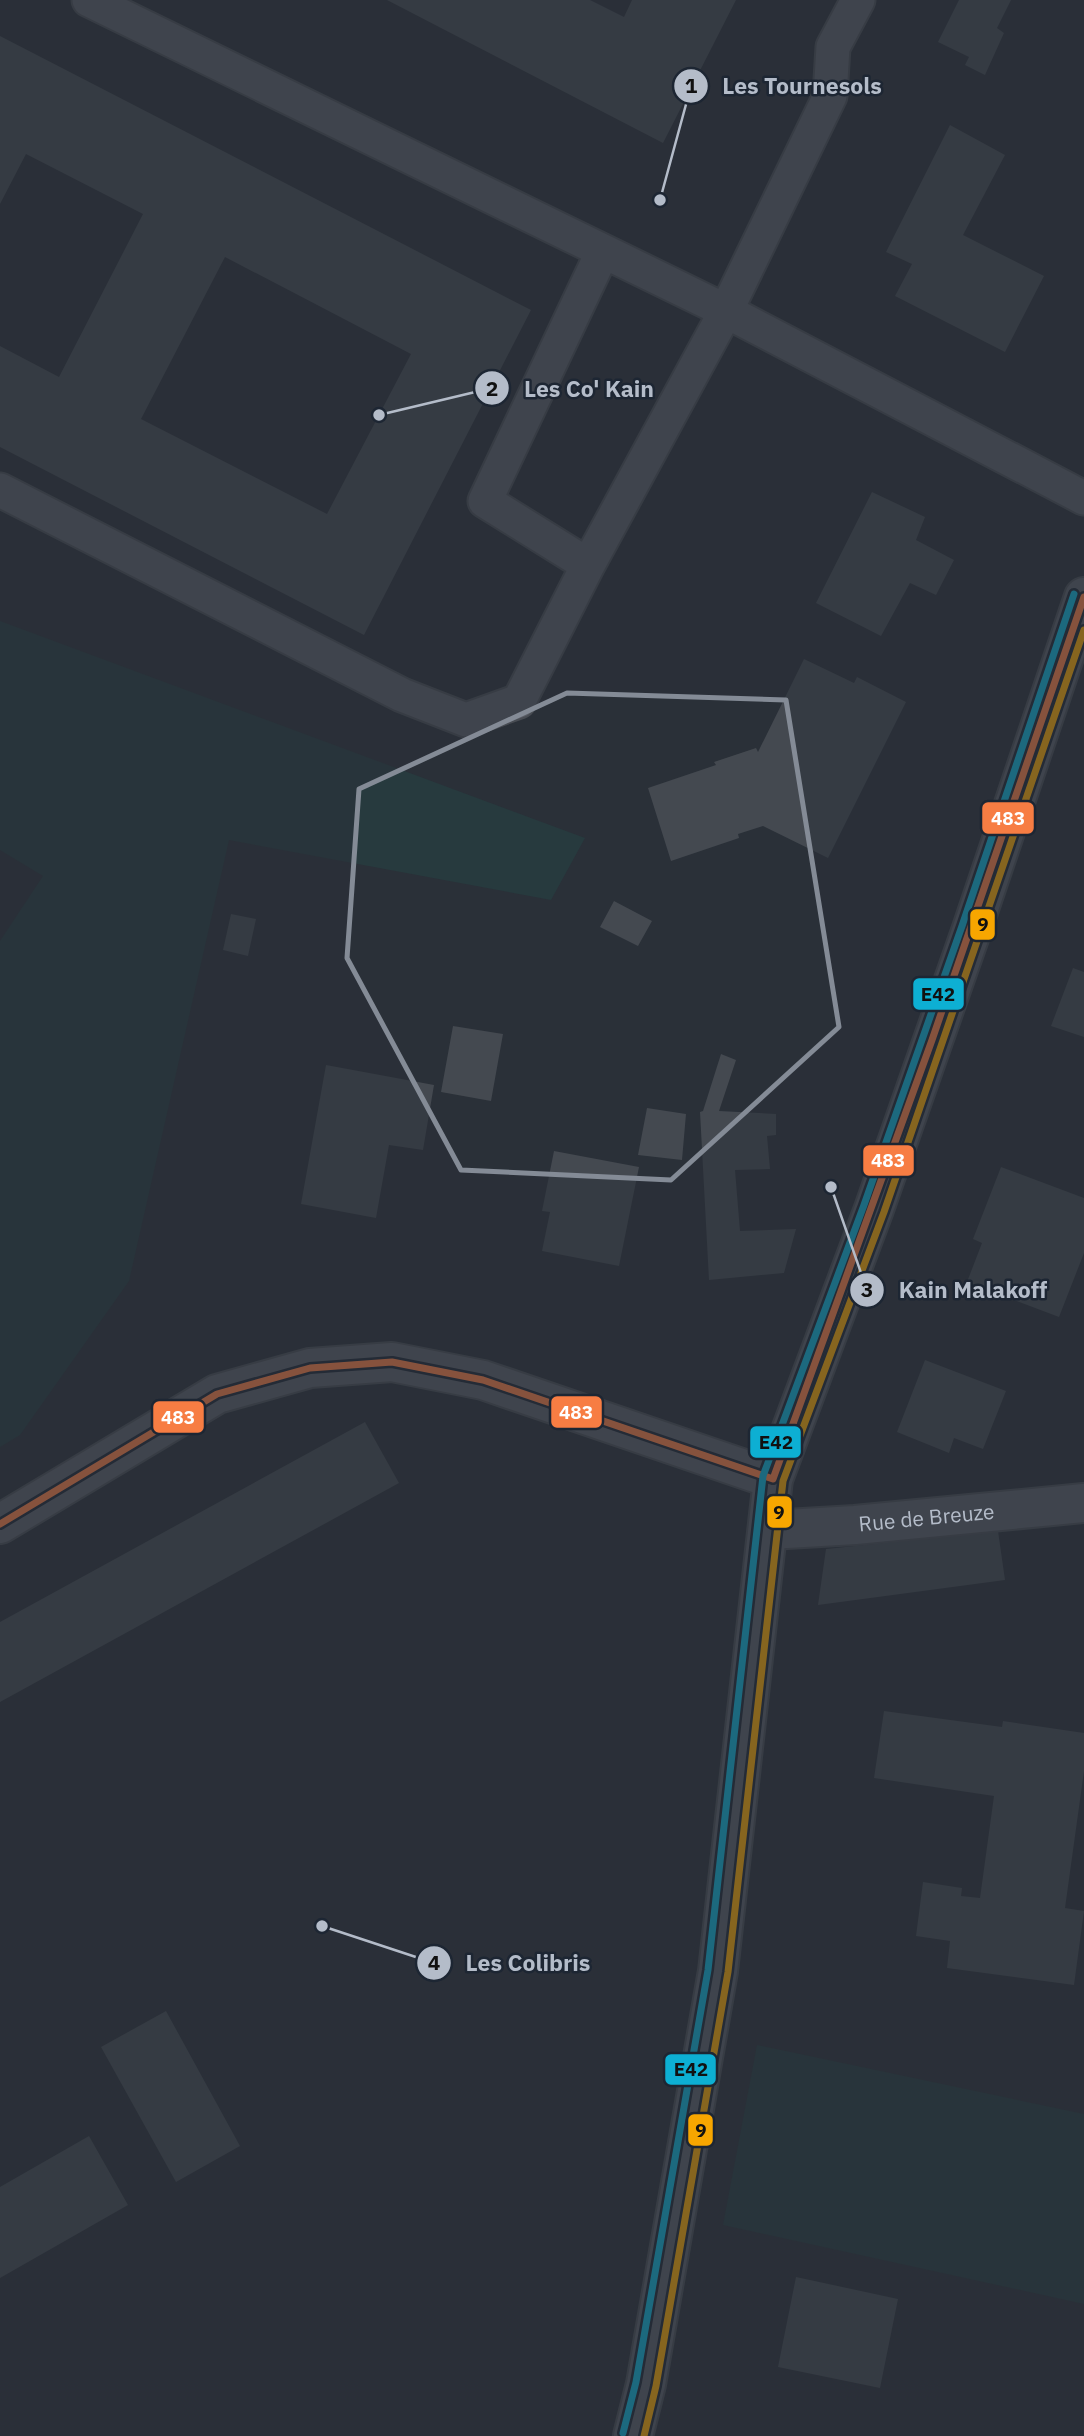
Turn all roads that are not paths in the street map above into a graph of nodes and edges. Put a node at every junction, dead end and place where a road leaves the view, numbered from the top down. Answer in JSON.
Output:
{"nodes":[{"id":1,"x":89,"y":0,"type":"edge"},
{"id":2,"x":858,"y":0,"type":"edge"},
{"id":3,"x":603,"y":251,"type":"junction"},
{"id":4,"x":726,"y":312,"type":"junction"},
{"id":5,"x":0,"y":490,"type":"edge"},
{"id":6,"x":1084,"y":498,"type":"edge"},
{"id":7,"x":588,"y":565,"type":"junction"},
{"id":8,"x":1084,"y":597,"type":"edge"},
{"id":9,"x":773,"y":1479,"type":"junction"},
{"id":10,"x":1084,"y":1503,"type":"edge"},
{"id":11,"x":0,"y":1524,"type":"edge"},
{"id":12,"x":769,"y":1530,"type":"junction"},
{"id":13,"x":633,"y":2436,"type":"edge"}],
"edges":[{"from":1,"to":3,"type":"lane"},
{"from":2,"to":4,"type":"lane"},
{"from":3,"to":4,"type":"lane"},
{"from":3,"to":7,"type":"lane"},
{"from":4,"to":6,"type":"lane"},
{"from":4,"to":7,"type":"lane"},
{"from":5,"to":7,"type":"lane"},
{"from":8,"to":9,"type":"street"},
{"from":9,"to":11,"type":"street"},
{"from":9,"to":12,"type":"street"},
{"from":10,"to":12,"type":"street","name":"Rue de Breuze"},
{"from":12,"to":13,"type":"street"}]}
